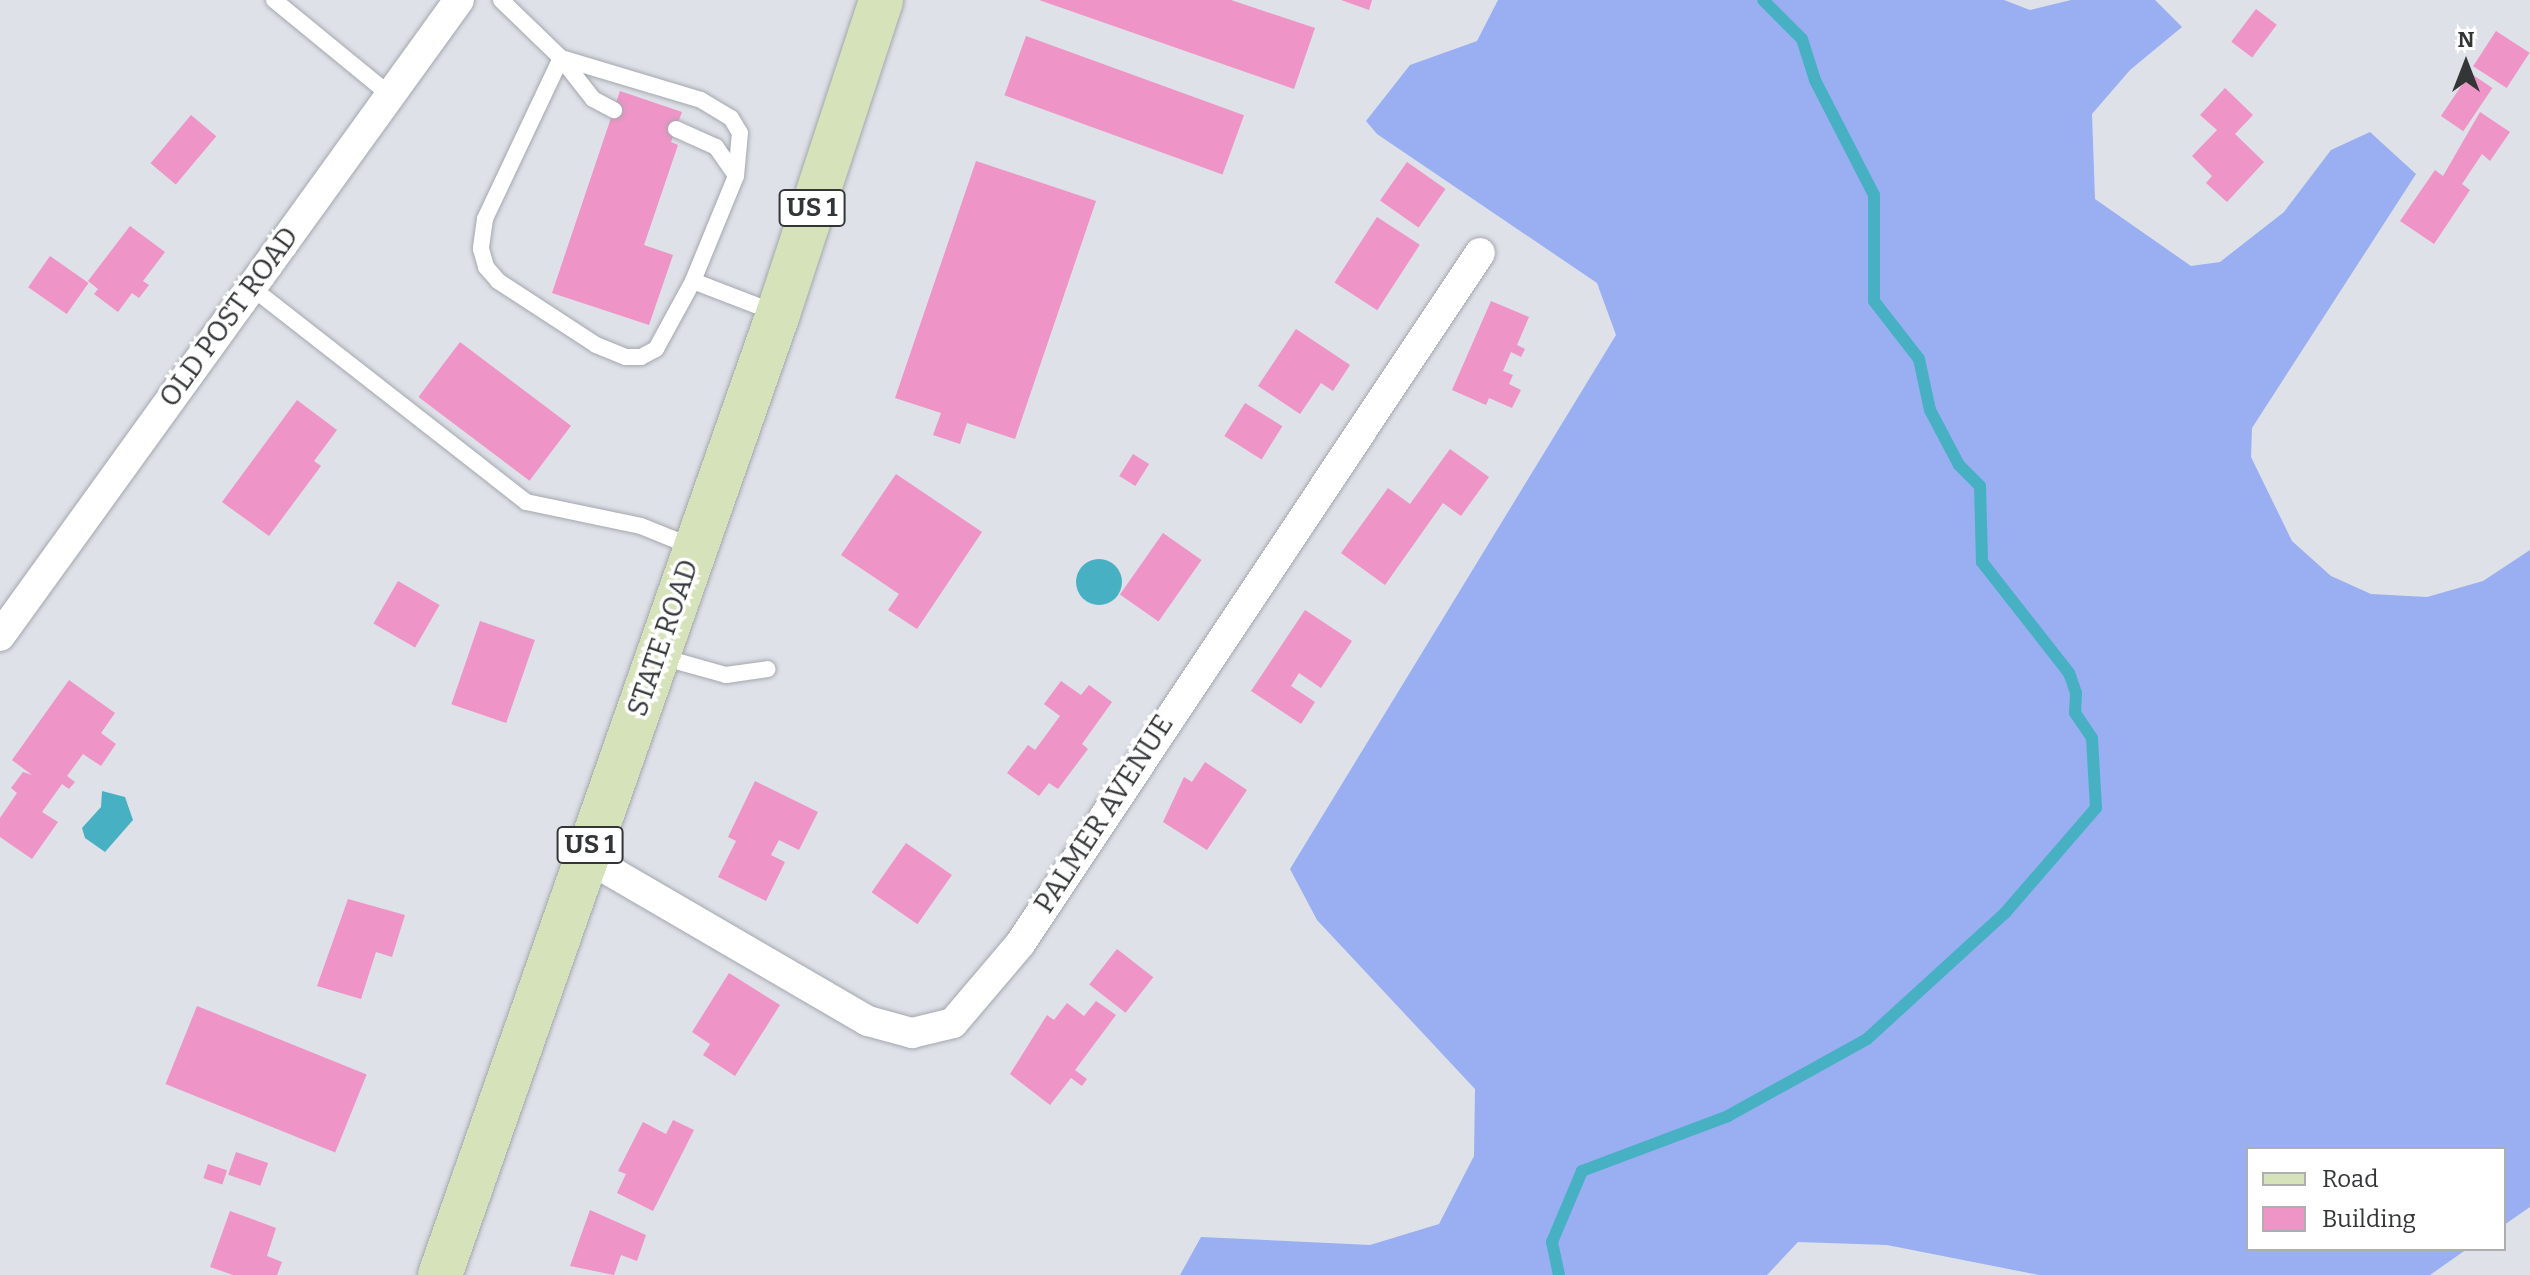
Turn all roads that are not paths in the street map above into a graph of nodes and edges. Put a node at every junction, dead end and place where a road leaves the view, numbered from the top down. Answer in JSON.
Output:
{"nodes":[{"id":1,"x":274,"y":0,"type":"edge"},
{"id":2,"x":459,"y":0,"type":"edge"},
{"id":3,"x":501,"y":0,"type":"edge"},
{"id":4,"x":881,"y":0,"type":"edge"},
{"id":5,"x":561,"y":58,"type":"junction"},
{"id":6,"x":389,"y":94,"type":"junction"},
{"id":7,"x":614,"y":110,"type":"dead end"},
{"id":8,"x":676,"y":129,"type":"dead end"},
{"id":9,"x":736,"y":176,"type":"junction"},
{"id":10,"x":1480,"y":253,"type":"dead end"},
{"id":11,"x":693,"y":281,"type":"junction"},
{"id":12,"x":251,"y":287,"type":"junction"},
{"id":13,"x":778,"y":314,"type":"junction"},
{"id":14,"x":695,"y":547,"type":"junction"},
{"id":15,"x":0,"y":636,"type":"edge"},
{"id":16,"x":657,"y":655,"type":"junction"},
{"id":17,"x":768,"y":669,"type":"dead end"},
{"id":18,"x":586,"y":857,"type":"junction"},
{"id":19,"x":440,"y":1275,"type":"edge"}],
"edges":[{"from":1,"to":6,"type":"lane"},
{"from":2,"to":6,"type":"street","name":"OLD POST ROAD"},
{"from":3,"to":5,"type":"lane"},
{"from":4,"to":13,"type":"main road","name":"STATE ROAD","number":"US 1"},
{"from":5,"to":7,"type":"lane"},
{"from":5,"to":9,"type":"lane"},
{"from":5,"to":11,"type":"lane"},
{"from":6,"to":12,"type":"street","name":"OLD POST ROAD"},
{"from":8,"to":9,"type":"lane"},
{"from":9,"to":11,"type":"lane"},
{"from":10,"to":18,"type":"street","name":"PALMER AVENUE"},
{"from":11,"to":13,"type":"lane"},
{"from":12,"to":14,"type":"lane"},
{"from":12,"to":15,"type":"street","name":"OLD POST ROAD"},
{"from":13,"to":14,"type":"main road","name":"STATE ROAD","number":"US 1"},
{"from":14,"to":16,"type":"main road","name":"STATE ROAD","number":"US 1"},
{"from":16,"to":17,"type":"lane"},
{"from":16,"to":18,"type":"main road","name":"STATE ROAD","number":"US 1"},
{"from":18,"to":19,"type":"main road","name":"STATE ROAD","number":"US 1"}]}
